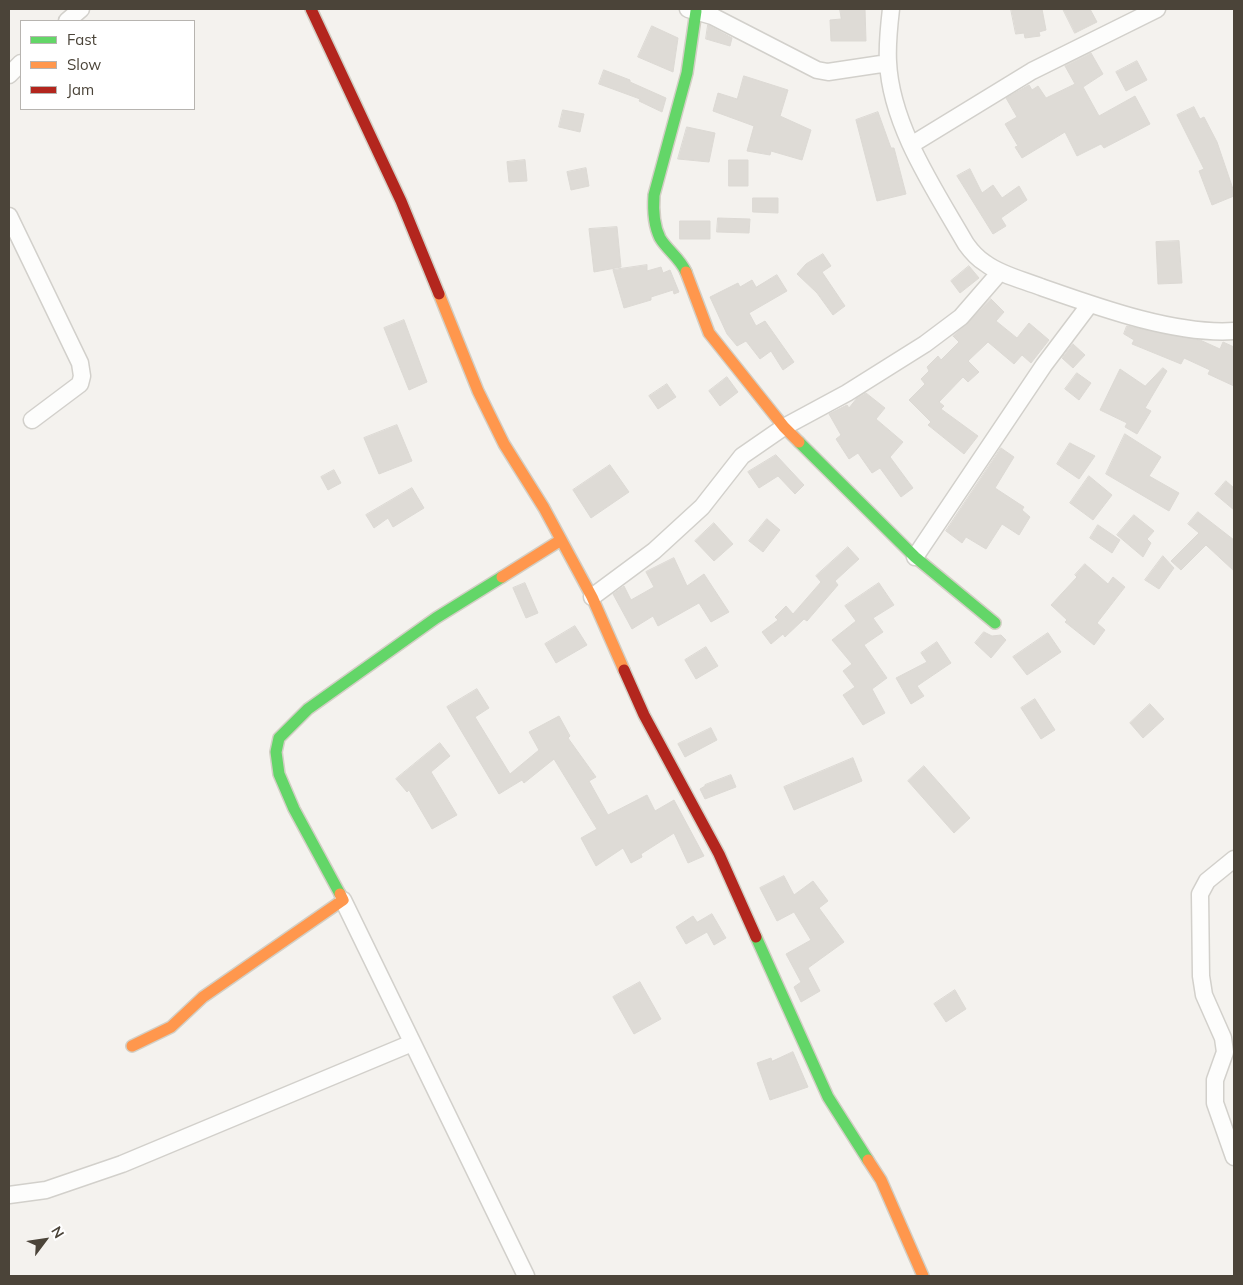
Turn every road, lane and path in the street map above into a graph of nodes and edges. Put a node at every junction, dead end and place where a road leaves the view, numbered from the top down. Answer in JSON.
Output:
{"nodes":[{"id":1,"x":82,"y":9,"type":"edge"},
{"id":2,"x":311,"y":9,"type":"edge"},
{"id":3,"x":890,"y":9,"type":"edge"},
{"id":4,"x":1157,"y":9,"type":"edge"},
{"id":5,"x":692,"y":10,"type":"edge"},
{"id":6,"x":68,"y":20,"type":"edge"},
{"id":7,"x":888,"y":63,"type":"junction"},
{"id":8,"x":20,"y":64,"type":"edge"},
{"id":9,"x":9,"y":75,"type":"edge"},
{"id":10,"x":910,"y":145,"type":"junction"},
{"id":11,"x":9,"y":216,"type":"edge"},
{"id":12,"x":14,"y":241,"type":"edge"},
{"id":13,"x":1000,"y":272,"type":"junction"},
{"id":14,"x":1090,"y":304,"type":"junction"},
{"id":15,"x":1234,"y":331,"type":"edge"},
{"id":16,"x":32,"y":420,"type":"dead end"},
{"id":17,"x":784,"y":427,"type":"junction"},
{"id":18,"x":561,"y":540,"type":"junction"},
{"id":19,"x":916,"y":557,"type":"junction"},
{"id":20,"x":592,"y":597,"type":"junction"},
{"id":21,"x":995,"y":623,"type":"dead end"},
{"id":22,"x":1234,"y":859,"type":"edge"},
{"id":23,"x":343,"y":900,"type":"junction"},
{"id":24,"x":412,"y":1043,"type":"junction"},
{"id":25,"x":132,"y":1046,"type":"dead end"},
{"id":26,"x":1234,"y":1157,"type":"edge"},
{"id":27,"x":9,"y":1195,"type":"edge"},
{"id":28,"x":526,"y":1276,"type":"edge"},
{"id":29,"x":923,"y":1276,"type":"edge"}],
"edges":[{"from":1,"to":6,"type":"street"},
{"from":2,"to":18,"type":"street"},
{"from":3,"to":7,"type":"street"},
{"from":4,"to":10,"type":"street"},
{"from":5,"to":7,"type":"street"},
{"from":5,"to":17,"type":"street"},
{"from":7,"to":10,"type":"street"},
{"from":8,"to":9,"type":"street"},
{"from":10,"to":13,"type":"street"},
{"from":11,"to":12,"type":"street"},
{"from":12,"to":16,"type":"street"},
{"from":13,"to":14,"type":"street"},
{"from":13,"to":17,"type":"street"},
{"from":14,"to":15,"type":"street"},
{"from":14,"to":19,"type":"street"},
{"from":17,"to":19,"type":"street"},
{"from":17,"to":20,"type":"street"},
{"from":18,"to":20,"type":"street"},
{"from":18,"to":23,"type":"street"},
{"from":19,"to":21,"type":"street"},
{"from":20,"to":29,"type":"street"},
{"from":22,"to":26,"type":"street"},
{"from":23,"to":24,"type":"street"},
{"from":23,"to":25,"type":"street"},
{"from":24,"to":27,"type":"street"},
{"from":24,"to":28,"type":"street"}]}
